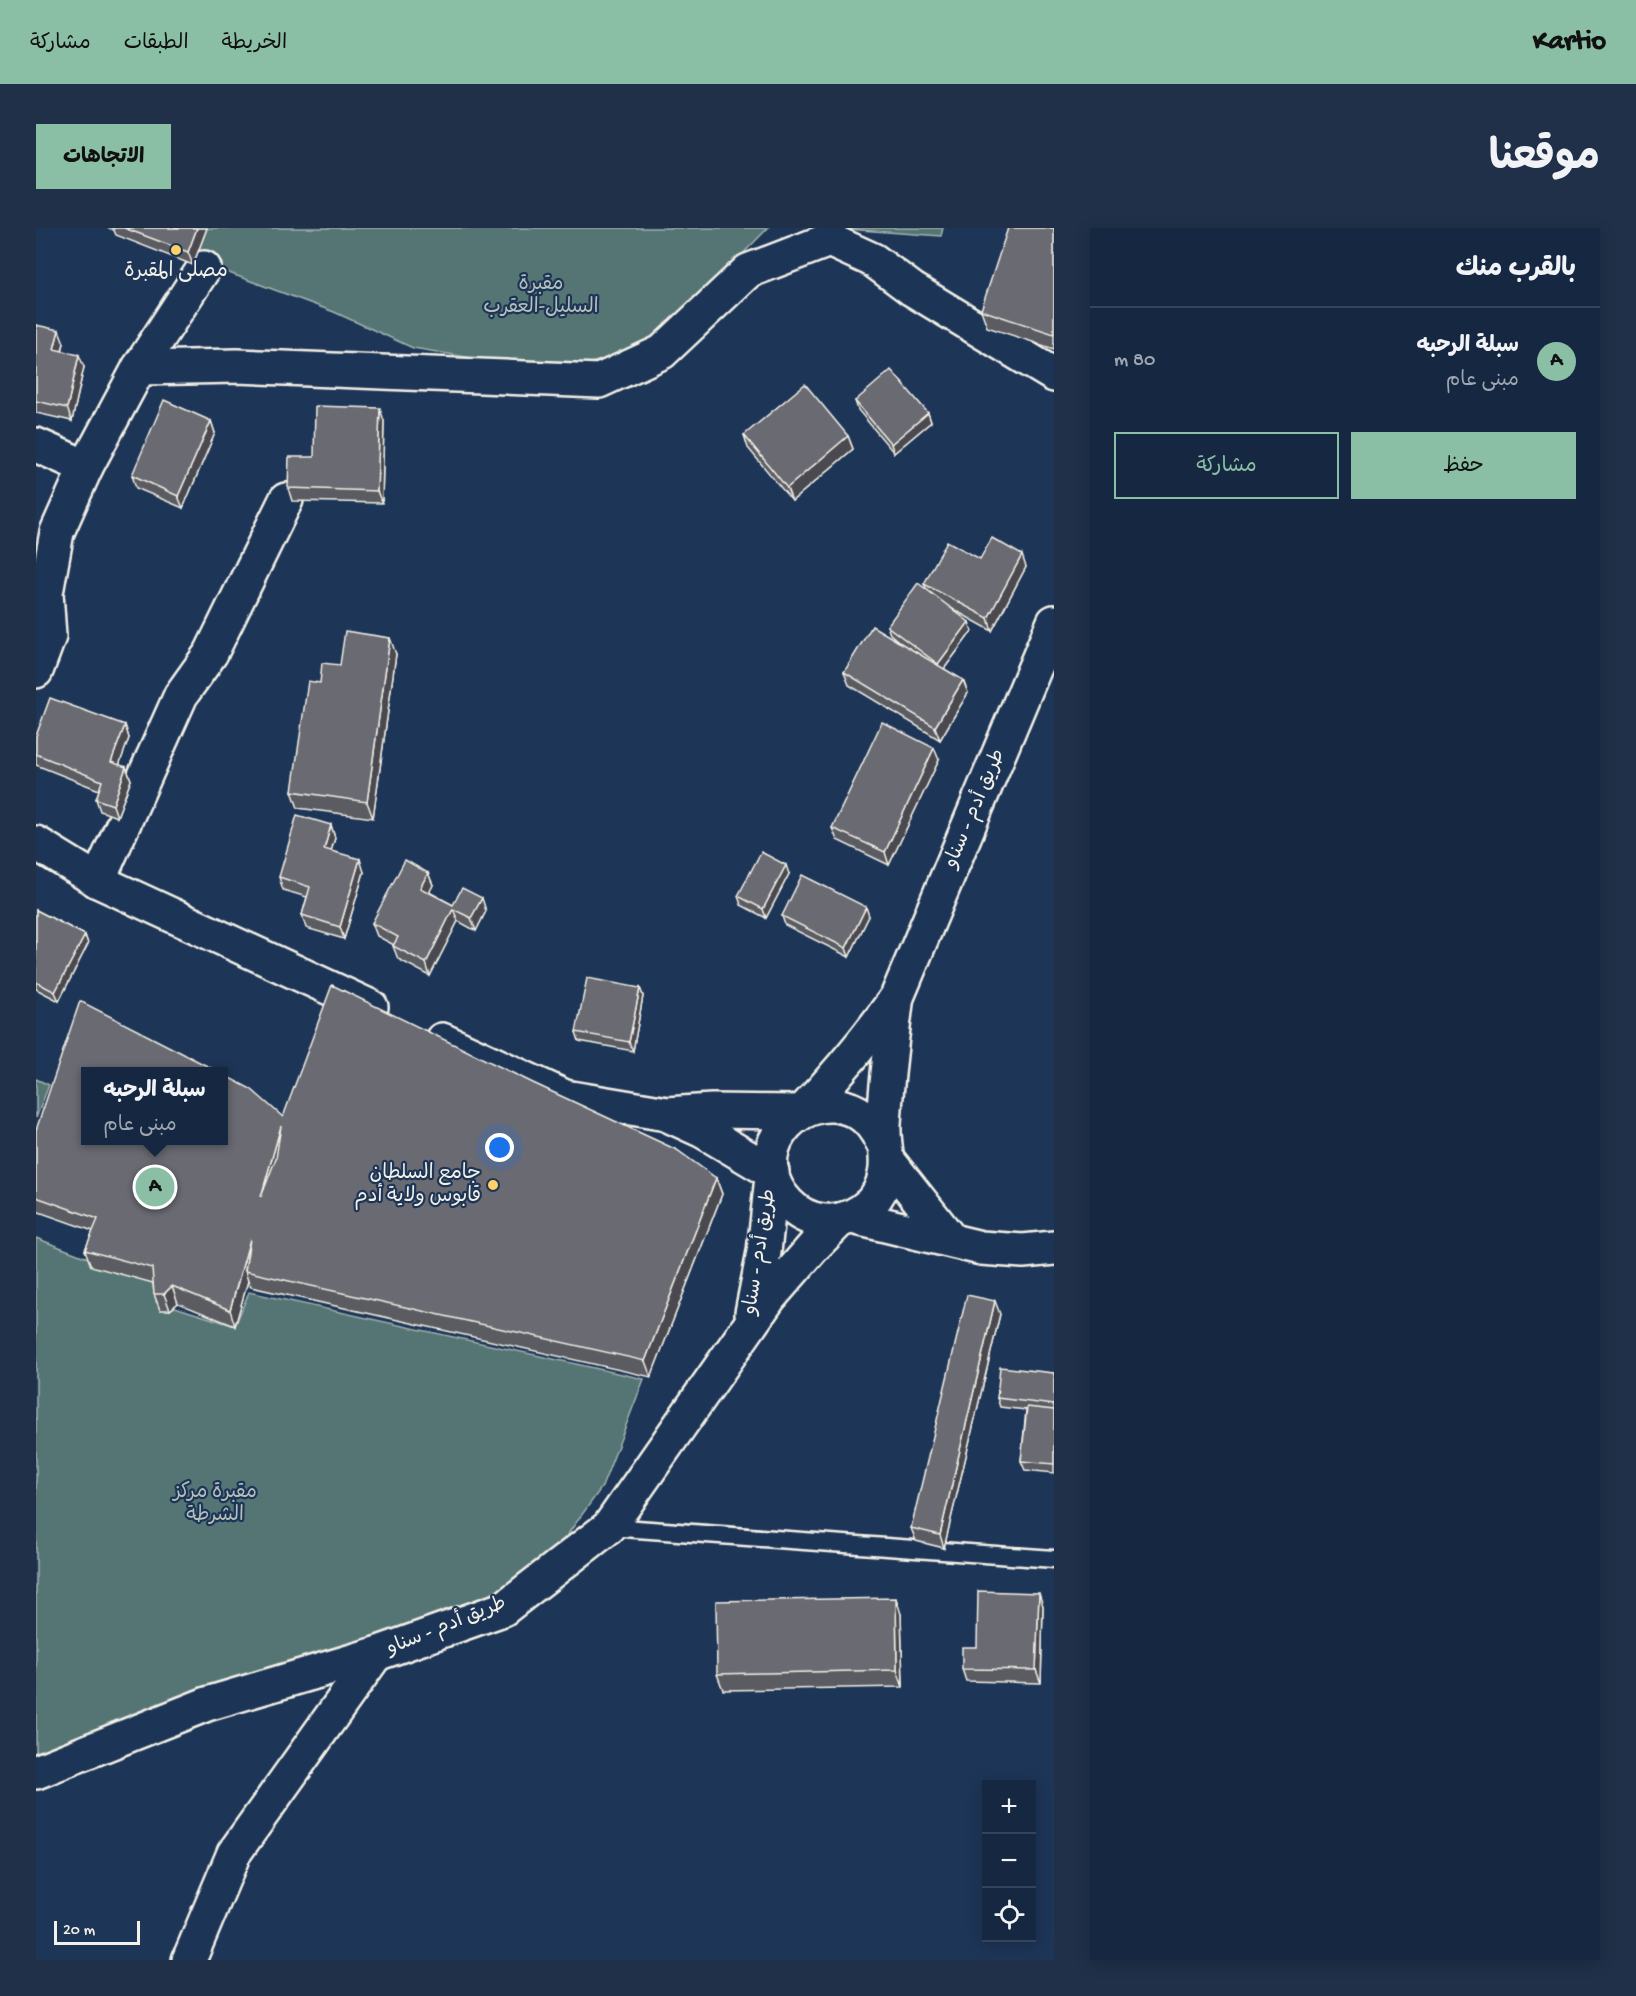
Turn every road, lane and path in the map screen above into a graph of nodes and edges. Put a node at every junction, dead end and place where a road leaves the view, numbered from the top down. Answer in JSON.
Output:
{"nodes":[{"id":1,"x":204,"y":268,"type":"dead end"},
{"id":2,"x":140,"y":368,"type":"junction"},
{"id":3,"x":1054,"y":375,"type":"edge"},
{"id":4,"x":36,"y":445,"type":"edge"},
{"id":5,"x":86,"y":467,"type":"junction"},
{"id":6,"x":286,"y":500,"type":"edge"},
{"id":7,"x":1054,"y":622,"type":"edge"},
{"id":8,"x":36,"y":671,"type":"edge"},
{"id":9,"x":36,"y":843,"type":"edge"},
{"id":10,"x":98,"y":881,"type":"junction"},
{"id":11,"x":897,"y":997,"type":"junction"},
{"id":12,"x":801,"y":1112,"type":"junction"},
{"id":13,"x":667,"y":1114,"type":"junction"},
{"id":14,"x":885,"y":1151,"type":"junction"},
{"id":15,"x":772,"y":1175,"type":"junction"},
{"id":16,"x":846,"y":1218,"type":"junction"},
{"id":17,"x":951,"y":1240,"type":"junction"},
{"id":18,"x":1054,"y":1248,"type":"edge"},
{"id":19,"x":748,"y":1327,"type":"junction"},
{"id":20,"x":609,"y":1527,"type":"junction"},
{"id":21,"x":1054,"y":1559,"type":"edge"},
{"id":22,"x":376,"y":1654,"type":"junction"},
{"id":23,"x":36,"y":1772,"type":"edge"},
{"id":24,"x":189,"y":1960,"type":"edge"}],
"edges":[{"from":1,"to":2,"type":"street"},
{"from":2,"to":3,"type":"street"},
{"from":2,"to":5,"type":"street"},
{"from":4,"to":5,"type":"street"},
{"from":5,"to":8,"type":"street"},
{"from":6,"to":10,"type":"street"},
{"from":7,"to":11,"type":"street","name":"طريق أدم - سناو"},
{"from":9,"to":10,"type":"street"},
{"from":10,"to":13,"type":"street"},
{"from":11,"to":12,"type":"street","name":"طريق أدم - سناو"},
{"from":11,"to":14,"type":"street","name":"طريق أدم - سناو"},
{"from":12,"to":13,"type":"street"},
{"from":12,"to":14,"type":"street"},
{"from":12,"to":15,"type":"street"},
{"from":13,"to":15,"type":"street"},
{"from":14,"to":16,"type":"street"},
{"from":14,"to":17,"type":"street"},
{"from":15,"to":16,"type":"street"},
{"from":15,"to":19,"type":"street","name":"طريق أدم - سناو"},
{"from":16,"to":17,"type":"street"},
{"from":16,"to":19,"type":"street","name":"طريق أدم - سناو"},
{"from":17,"to":18,"type":"street"},
{"from":19,"to":20,"type":"street","name":"طريق أدم - سناو"},
{"from":20,"to":21,"type":"lane"},
{"from":20,"to":22,"type":"street","name":"طريق أدم - سناو"},
{"from":22,"to":23,"type":"street","name":"طريق أدم - سناو"},
{"from":22,"to":24,"type":"street"}]}
